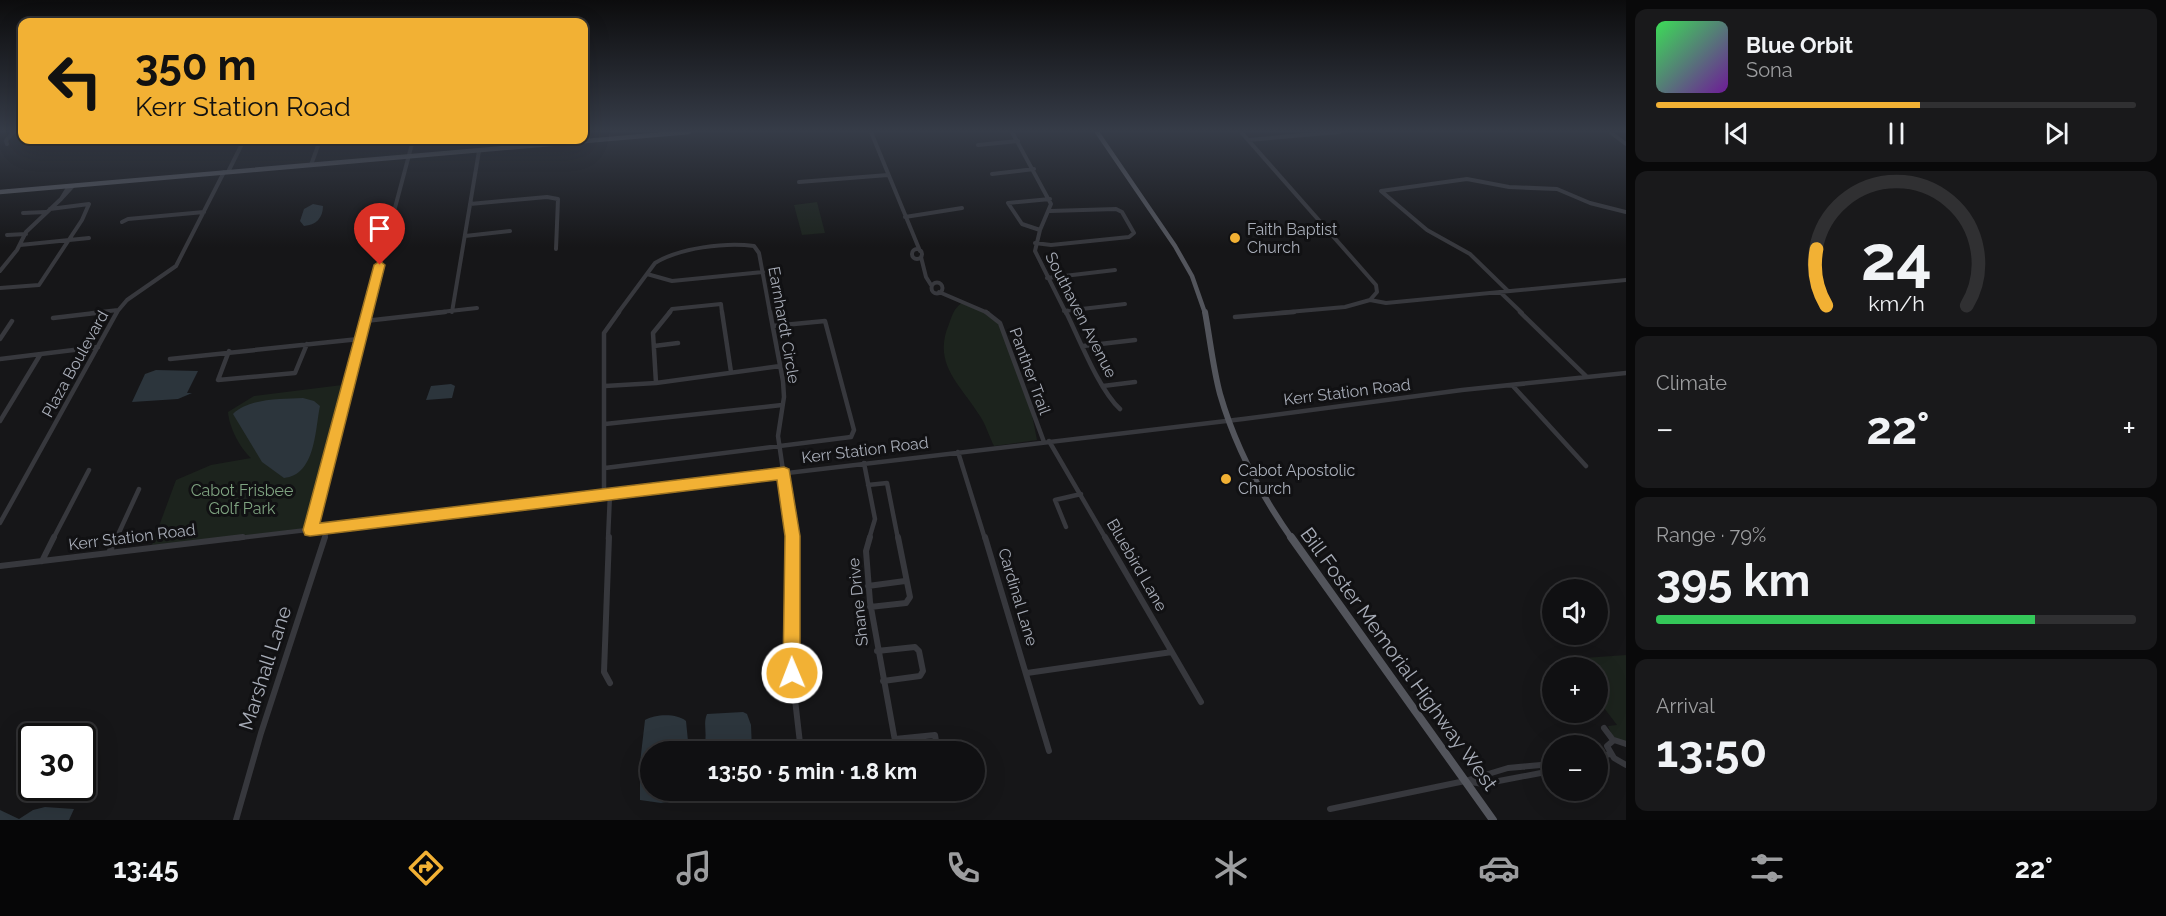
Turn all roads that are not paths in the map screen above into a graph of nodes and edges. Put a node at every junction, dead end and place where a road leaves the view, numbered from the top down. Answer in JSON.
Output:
{"nodes":[{"id":1,"x":247,"y":170,"type":"edge"},
{"id":2,"x":404,"y":170,"type":"edge"},
{"id":3,"x":476,"y":170,"type":"edge"},
{"id":4,"x":886,"y":170,"type":"edge"},
{"id":5,"x":1031,"y":170,"type":"edge"},
{"id":6,"x":1034,"y":170,"type":"edge"},
{"id":7,"x":1123,"y":170,"type":"edge"},
{"id":8,"x":1275,"y":170,"type":"edge"},
{"id":9,"x":226,"y":172,"type":"junction"},
{"id":10,"x":992,"y":174,"type":"dead end"},
{"id":11,"x":888,"y":175,"type":"junction"},
{"id":12,"x":799,"y":182,"type":"dead end"},
{"id":13,"x":71,"y":186,"type":"junction"},
{"id":14,"x":0,"y":192,"type":"edge"},
{"id":15,"x":1050,"y":199,"type":"junction"},
{"id":16,"x":470,"y":204,"type":"junction"},
{"id":17,"x":962,"y":208,"type":"dead end"},
{"id":18,"x":48,"y":210,"type":"junction"},
{"id":19,"x":1050,"y":211,"type":"junction"},
{"id":20,"x":204,"y":212,"type":"junction"},
{"id":21,"x":1626,"y":212,"type":"edge"},
{"id":22,"x":23,"y":213,"type":"dead end"},
{"id":23,"x":905,"y":217,"type":"junction"},
{"id":24,"x":122,"y":222,"type":"dead end"},
{"id":25,"x":1040,"y":230,"type":"junction"},
{"id":26,"x":510,"y":231,"type":"dead end"},
{"id":27,"x":26,"y":234,"type":"junction"},
{"id":28,"x":7,"y":235,"type":"dead end"},
{"id":29,"x":465,"y":236,"type":"junction"},
{"id":30,"x":89,"y":238,"type":"dead end"},
{"id":31,"x":68,"y":240,"type":"junction"},
{"id":32,"x":1035,"y":243,"type":"junction"},
{"id":33,"x":20,"y":245,"type":"junction"},
{"id":34,"x":556,"y":249,"type":"dead end"},
{"id":35,"x":917,"y":251,"type":"junction"},
{"id":36,"x":918,"y":258,"type":"junction"},
{"id":37,"x":1115,"y":270,"type":"dead end"},
{"id":38,"x":0,"y":271,"type":"edge"},
{"id":39,"x":763,"y":272,"type":"junction"},
{"id":40,"x":647,"y":274,"type":"junction"},
{"id":41,"x":1047,"y":278,"type":"junction"},
{"id":42,"x":1626,"y":280,"type":"edge"},
{"id":43,"x":933,"y":284,"type":"junction"},
{"id":44,"x":0,"y":288,"type":"edge"},
{"id":45,"x":941,"y":290,"type":"junction"},
{"id":46,"x":1508,"y":291,"type":"junction"},
{"id":47,"x":1500,"y":292,"type":"junction"},
{"id":48,"x":1370,"y":300,"type":"junction"},
{"id":49,"x":1125,"y":304,"type":"dead end"},
{"id":50,"x":477,"y":308,"type":"dead end"},
{"id":51,"x":118,"y":310,"type":"junction"},
{"id":52,"x":1064,"y":311,"type":"junction"},
{"id":53,"x":452,"y":312,"type":"junction"},
{"id":54,"x":1235,"y":317,"type":"dead end"},
{"id":55,"x":53,"y":318,"type":"dead end"},
{"id":56,"x":12,"y":321,"type":"dead end"},
{"id":57,"x":365,"y":321,"type":"junction"},
{"id":58,"x":773,"y":326,"type":"junction"},
{"id":59,"x":0,"y":339,"type":"edge"},
{"id":60,"x":359,"y":339,"type":"junction"},
{"id":61,"x":1135,"y":340,"type":"dead end"},
{"id":62,"x":678,"y":343,"type":"dead end"},
{"id":63,"x":307,"y":344,"type":"junction"},
{"id":64,"x":654,"y":346,"type":"junction"},
{"id":65,"x":1083,"y":346,"type":"junction"},
{"id":66,"x":98,"y":347,"type":"junction"},
{"id":67,"x":228,"y":351,"type":"junction"},
{"id":68,"x":40,"y":355,"type":"junction"},
{"id":69,"x":0,"y":359,"type":"edge"},
{"id":70,"x":170,"y":359,"type":"dead end"},
{"id":71,"x":780,"y":366,"type":"junction"},
{"id":72,"x":731,"y":372,"type":"junction"},
{"id":73,"x":1626,"y":373,"type":"edge"},
{"id":74,"x":1587,"y":377,"type":"junction"},
{"id":75,"x":1135,"y":382,"type":"dead end"},
{"id":76,"x":656,"y":383,"type":"junction"},
{"id":77,"x":1512,"y":385,"type":"junction"},
{"id":78,"x":605,"y":386,"type":"junction"},
{"id":79,"x":1103,"y":386,"type":"junction"},
{"id":80,"x":782,"y":405,"type":"junction"},
{"id":81,"x":1120,"y":409,"type":"dead end"},
{"id":82,"x":0,"y":421,"type":"edge"},
{"id":83,"x":1229,"y":421,"type":"junction"},
{"id":84,"x":605,"y":424,"type":"junction"},
{"id":85,"x":1047,"y":441,"type":"junction"},
{"id":86,"x":780,"y":447,"type":"junction"},
{"id":87,"x":958,"y":452,"type":"junction"},
{"id":88,"x":864,"y":463,"type":"junction"},
{"id":89,"x":1586,"y":466,"type":"dead end"},
{"id":90,"x":605,"y":468,"type":"junction"},
{"id":91,"x":89,"y":470,"type":"dead end"},
{"id":92,"x":784,"y":473,"type":"junction"},
{"id":93,"x":868,"y":485,"type":"junction"},
{"id":94,"x":138,"y":489,"type":"dead end"},
{"id":95,"x":607,"y":494,"type":"junction"},
{"id":96,"x":1081,"y":494,"type":"junction"},
{"id":97,"x":0,"y":523,"type":"edge"},
{"id":98,"x":1066,"y":527,"type":"dead end"},
{"id":99,"x":328,"y":528,"type":"junction"},
{"id":100,"x":310,"y":530,"type":"junction"},
{"id":101,"x":109,"y":553,"type":"junction"},
{"id":102,"x":42,"y":561,"type":"junction"},
{"id":103,"x":0,"y":566,"type":"edge"},
{"id":104,"x":905,"y":581,"type":"junction"},
{"id":105,"x":868,"y":586,"type":"junction"},
{"id":106,"x":870,"y":607,"type":"junction"},
{"id":107,"x":877,"y":651,"type":"junction"},
{"id":108,"x":1172,"y":652,"type":"junction"},
{"id":109,"x":1027,"y":674,"type":"junction"},
{"id":110,"x":883,"y":681,"type":"junction"},
{"id":111,"x":610,"y":683,"type":"dead end"},
{"id":112,"x":1201,"y":702,"type":"dead end"},
{"id":113,"x":1604,"y":728,"type":"dead end"},
{"id":114,"x":895,"y":739,"type":"joint"},
{"id":115,"x":1613,"y":740,"type":"junction"},
{"id":116,"x":800,"y":741,"type":"edge"},
{"id":117,"x":936,"y":741,"type":"edge"},
{"id":118,"x":1626,"y":744,"type":"edge"},
{"id":119,"x":1049,"y":751,"type":"dead end"},
{"id":120,"x":1610,"y":754,"type":"joint"},
{"id":121,"x":1626,"y":765,"type":"edge"},
{"id":122,"x":1542,"y":767,"type":"edge"},
{"id":123,"x":1517,"y":768,"type":"junction"},
{"id":124,"x":1542,"y":770,"type":"edge"},
{"id":125,"x":1522,"y":777,"type":"junction"},
{"id":126,"x":1465,"y":781,"type":"junction"},
{"id":127,"x":1330,"y":809,"type":"dead end"},
{"id":128,"x":236,"y":820,"type":"edge"},
{"id":129,"x":1493,"y":820,"type":"edge"}],
"edges":[{"from":1,"to":9,"type":"main road"},
{"from":2,"to":57,"type":"street"},
{"from":3,"to":16,"type":"street"},
{"from":4,"to":11,"type":"street"},
{"from":5,"to":10,"type":"street"},
{"from":6,"to":15,"type":"street","name":"Southaven Avenue"},
{"from":7,"to":83,"type":"main road","name":"Bill Foster Memorial Highway West"},
{"from":8,"to":48,"type":"street"},
{"from":9,"to":13,"type":"main road"},
{"from":9,"to":20,"type":"street","name":"Plaza Boulevard"},
{"from":11,"to":12,"type":"street"},
{"from":11,"to":23,"type":"street"},
{"from":13,"to":14,"type":"main road"},
{"from":13,"to":18,"type":"street"},
{"from":15,"to":19,"type":"street","name":"Southaven Avenue"},
{"from":15,"to":25,"type":"street"},
{"from":16,"to":29,"type":"street"},
{"from":16,"to":34,"type":"street"},
{"from":17,"to":23,"type":"street"},
{"from":18,"to":22,"type":"street"},
{"from":18,"to":27,"type":"street"},
{"from":18,"to":31,"type":"street"},
{"from":19,"to":25,"type":"street","name":"Southaven Avenue"},
{"from":19,"to":32,"type":"street"},
{"from":20,"to":24,"type":"street"},
{"from":20,"to":51,"type":"street","name":"Plaza Boulevard"},
{"from":21,"to":46,"type":"street"},
{"from":23,"to":35,"type":"street"},
{"from":25,"to":32,"type":"street","name":"Southaven Avenue"},
{"from":26,"to":29,"type":"street"},
{"from":27,"to":28,"type":"street"},
{"from":27,"to":33,"type":"street"},
{"from":29,"to":53,"type":"street"},
{"from":30,"to":31,"type":"street"},
{"from":31,"to":33,"type":"street"},
{"from":31,"to":44,"type":"street"},
{"from":32,"to":41,"type":"street","name":"Southaven Avenue"},
{"from":33,"to":38,"type":"street"},
{"from":35,"to":36,"type":"street"},
{"from":35,"to":36,"type":"street"},
{"from":36,"to":43,"type":"street"},
{"from":37,"to":41,"type":"street"},
{"from":39,"to":40,"type":"street"},
{"from":39,"to":40,"type":"street","name":"Earnhardt Circle"},
{"from":39,"to":58,"type":"street","name":"Earnhardt Circle"},
{"from":40,"to":78,"type":"street","name":"Earnhardt Circle"},
{"from":41,"to":52,"type":"street","name":"Southaven Avenue"},
{"from":42,"to":46,"type":"street"},
{"from":43,"to":45,"type":"street"},
{"from":43,"to":45,"type":"street"},
{"from":45,"to":85,"type":"street","name":"Panther Trail"},
{"from":46,"to":47,"type":"street"},
{"from":47,"to":48,"type":"street"},
{"from":47,"to":74,"type":"street"},
{"from":48,"to":54,"type":"street"},
{"from":49,"to":52,"type":"street"},
{"from":50,"to":53,"type":"street"},
{"from":51,"to":55,"type":"street"},
{"from":51,"to":66,"type":"street","name":"Plaza Boulevard"},
{"from":52,"to":65,"type":"street","name":"Southaven Avenue"},
{"from":53,"to":57,"type":"street"},
{"from":56,"to":59,"type":"street"},
{"from":57,"to":60,"type":"street"},
{"from":58,"to":71,"type":"street","name":"Earnhardt Circle"},
{"from":58,"to":86,"type":"street"},
{"from":60,"to":63,"type":"street"},
{"from":60,"to":100,"type":"street"},
{"from":61,"to":65,"type":"street"},
{"from":62,"to":64,"type":"street"},
{"from":63,"to":67,"type":"street"},
{"from":63,"to":67,"type":"street"},
{"from":64,"to":72,"type":"street"},
{"from":64,"to":76,"type":"street"},
{"from":65,"to":79,"type":"street","name":"Southaven Avenue"},
{"from":66,"to":68,"type":"street"},
{"from":66,"to":97,"type":"street","name":"Plaza Boulevard"},
{"from":67,"to":70,"type":"street"},
{"from":68,"to":69,"type":"street"},
{"from":68,"to":82,"type":"street"},
{"from":71,"to":72,"type":"street"},
{"from":71,"to":80,"type":"street","name":"Earnhardt Circle"},
{"from":72,"to":76,"type":"street"},
{"from":73,"to":74,"type":"street","name":"Kerr Station Road"},
{"from":74,"to":77,"type":"street","name":"Kerr Station Road"},
{"from":75,"to":79,"type":"street"},
{"from":76,"to":78,"type":"street"},
{"from":77,"to":83,"type":"street","name":"Kerr Station Road"},
{"from":77,"to":89,"type":"street"},
{"from":78,"to":84,"type":"street","name":"Earnhardt Circle"},
{"from":79,"to":81,"type":"street","name":"Southaven Avenue"},
{"from":80,"to":84,"type":"street"},
{"from":80,"to":86,"type":"street","name":"Earnhardt Circle"},
{"from":83,"to":85,"type":"street","name":"Kerr Station Road"},
{"from":83,"to":126,"type":"main road","name":"Bill Foster Memorial Highway West"},
{"from":84,"to":90,"type":"street","name":"Earnhardt Circle"},
{"from":85,"to":87,"type":"street","name":"Kerr Station Road"},
{"from":85,"to":96,"type":"street","name":"Bluebird Lane"},
{"from":86,"to":90,"type":"street"},
{"from":86,"to":92,"type":"street","name":"Earnhardt Circle"},
{"from":87,"to":88,"type":"street","name":"Kerr Station Road"},
{"from":87,"to":109,"type":"street","name":"Cardinal Lane"},
{"from":88,"to":92,"type":"street","name":"Kerr Station Road"},
{"from":88,"to":93,"type":"street","name":"Shane Drive"},
{"from":90,"to":95,"type":"street","name":"Earnhardt Circle"},
{"from":91,"to":102,"type":"street"},
{"from":92,"to":95,"type":"street","name":"Kerr Station Road"},
{"from":92,"to":116,"type":"street","name":"Earnhardt Circle"},
{"from":93,"to":104,"type":"street"},
{"from":93,"to":105,"type":"street","name":"Shane Drive"},
{"from":94,"to":101,"type":"street"},
{"from":95,"to":99,"type":"street","name":"Kerr Station Road"},
{"from":95,"to":111,"type":"street","name":"Earnhardt Circle"},
{"from":96,"to":98,"type":"street"},
{"from":96,"to":108,"type":"street","name":"Bluebird Lane"},
{"from":99,"to":100,"type":"street","name":"Kerr Station Road"},
{"from":99,"to":128,"type":"street","name":"Marshall Lane"},
{"from":100,"to":101,"type":"street","name":"Kerr Station Road"},
{"from":101,"to":102,"type":"street","name":"Kerr Station Road"},
{"from":102,"to":103,"type":"street","name":"Kerr Station Road"},
{"from":104,"to":105,"type":"street"},
{"from":104,"to":106,"type":"street"},
{"from":105,"to":106,"type":"street","name":"Shane Drive"},
{"from":106,"to":107,"type":"street","name":"Shane Drive"},
{"from":107,"to":110,"type":"street","name":"Shane Drive"},
{"from":107,"to":110,"type":"street"},
{"from":108,"to":109,"type":"street"},
{"from":108,"to":112,"type":"street","name":"Bluebird Lane"},
{"from":109,"to":119,"type":"street","name":"Cardinal Lane"},
{"from":110,"to":114,"type":"street","name":"Shane Drive"},
{"from":113,"to":115,"type":"street"},
{"from":114,"to":117,"type":"street"},
{"from":115,"to":118,"type":"street"},
{"from":115,"to":120,"type":"street"},
{"from":120,"to":121,"type":"street"},
{"from":122,"to":123,"type":"street"},
{"from":123,"to":125,"type":"street"},
{"from":123,"to":126,"type":"street"},
{"from":124,"to":125,"type":"street"},
{"from":125,"to":126,"type":"street"},
{"from":126,"to":127,"type":"street"},
{"from":126,"to":129,"type":"main road","name":"Bill Foster Memorial Highway West"}]}
